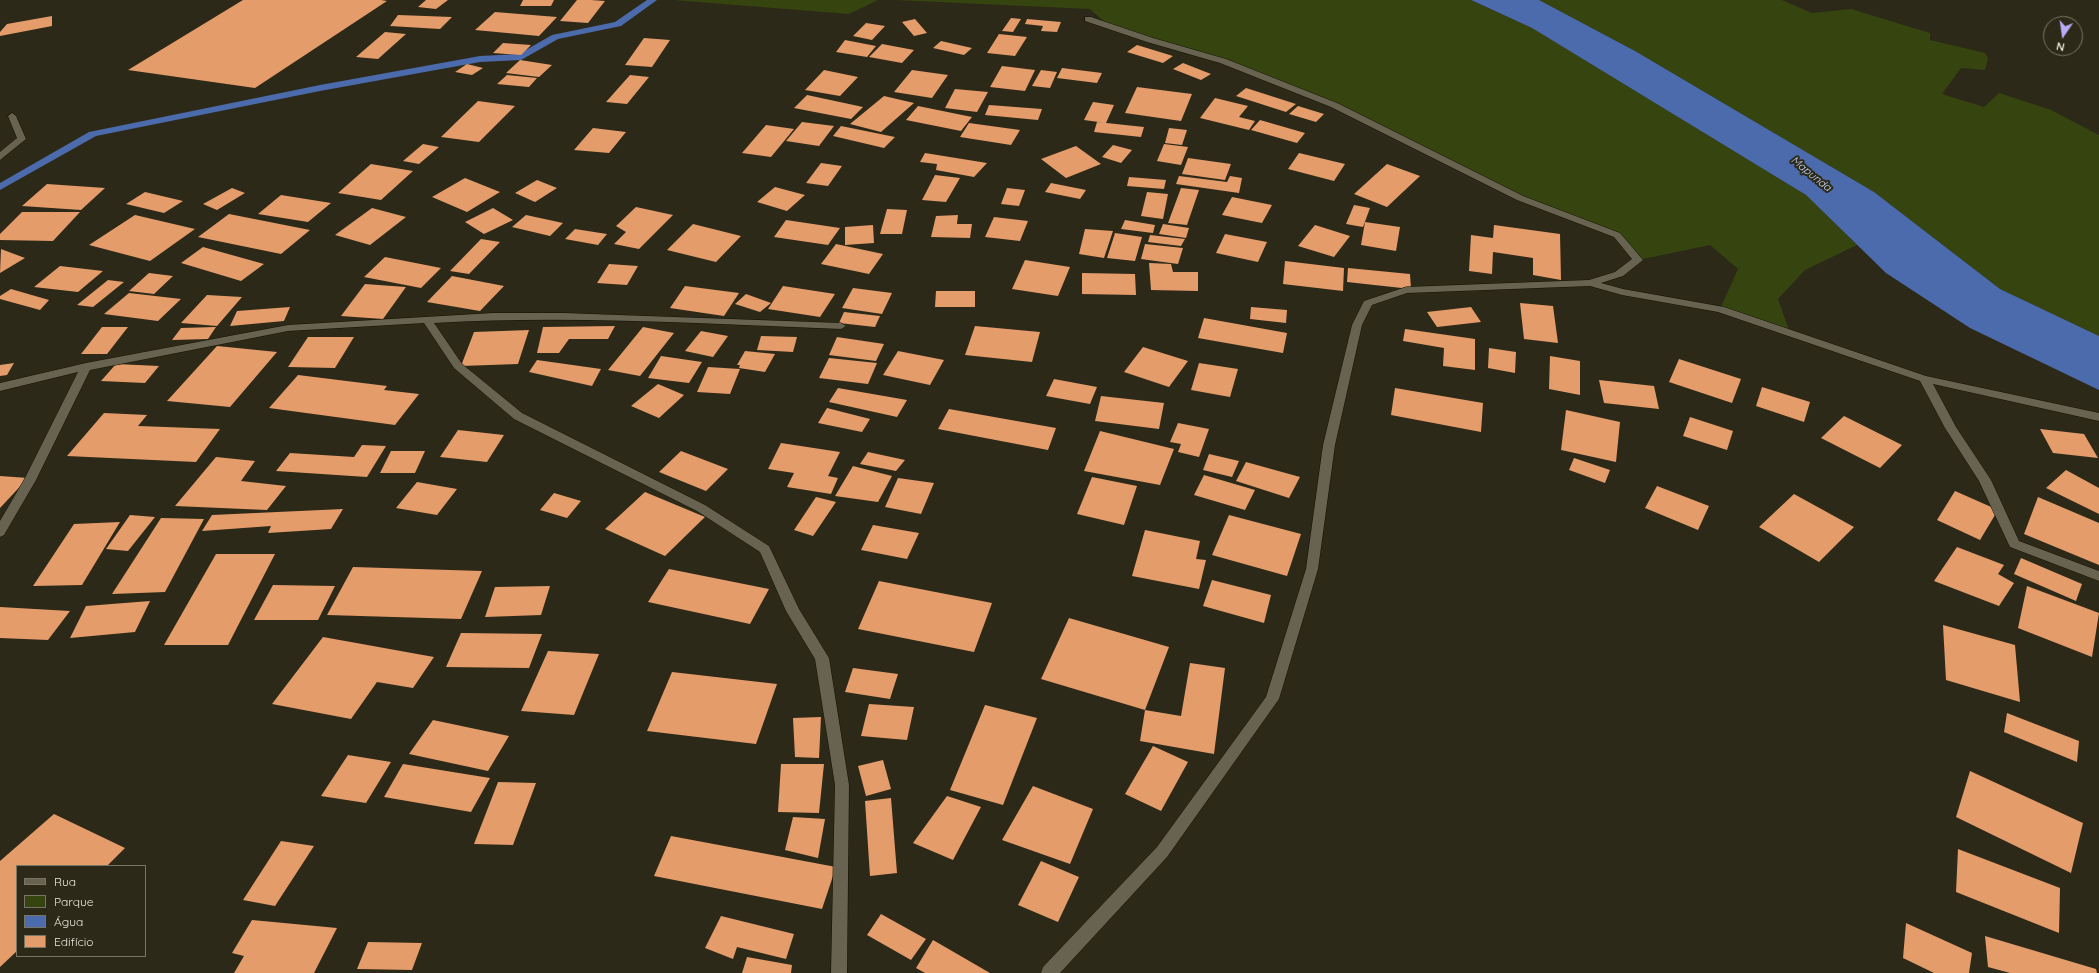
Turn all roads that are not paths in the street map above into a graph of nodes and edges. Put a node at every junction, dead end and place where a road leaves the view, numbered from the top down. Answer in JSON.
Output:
{"nodes":[{"id":1,"x":1088,"y":19,"type":"dead end"},
{"id":2,"x":12,"y":116,"type":"dead end"},
{"id":3,"x":0,"y":157,"type":"edge"},
{"id":4,"x":1590,"y":283,"type":"junction"},
{"id":5,"x":427,"y":320,"type":"junction"},
{"id":6,"x":841,"y":326,"type":"dead end"},
{"id":7,"x":86,"y":367,"type":"junction"},
{"id":8,"x":1924,"y":379,"type":"junction"},
{"id":9,"x":0,"y":387,"type":"edge"},
{"id":10,"x":2099,"y":417,"type":"edge"},
{"id":11,"x":0,"y":532,"type":"edge"},
{"id":12,"x":2099,"y":576,"type":"edge"},
{"id":13,"x":839,"y":973,"type":"edge"},
{"id":14,"x":1049,"y":973,"type":"edge"}],
"edges":[{"from":1,"to":4,"type":"street"},
{"from":2,"to":3,"type":"street"},
{"from":4,"to":8,"type":"street"},
{"from":4,"to":14,"type":"street"},
{"from":5,"to":6,"type":"street"},
{"from":5,"to":7,"type":"street"},
{"from":5,"to":13,"type":"street"},
{"from":7,"to":9,"type":"street"},
{"from":7,"to":11,"type":"street"},
{"from":8,"to":10,"type":"street"},
{"from":8,"to":12,"type":"street"}]}
